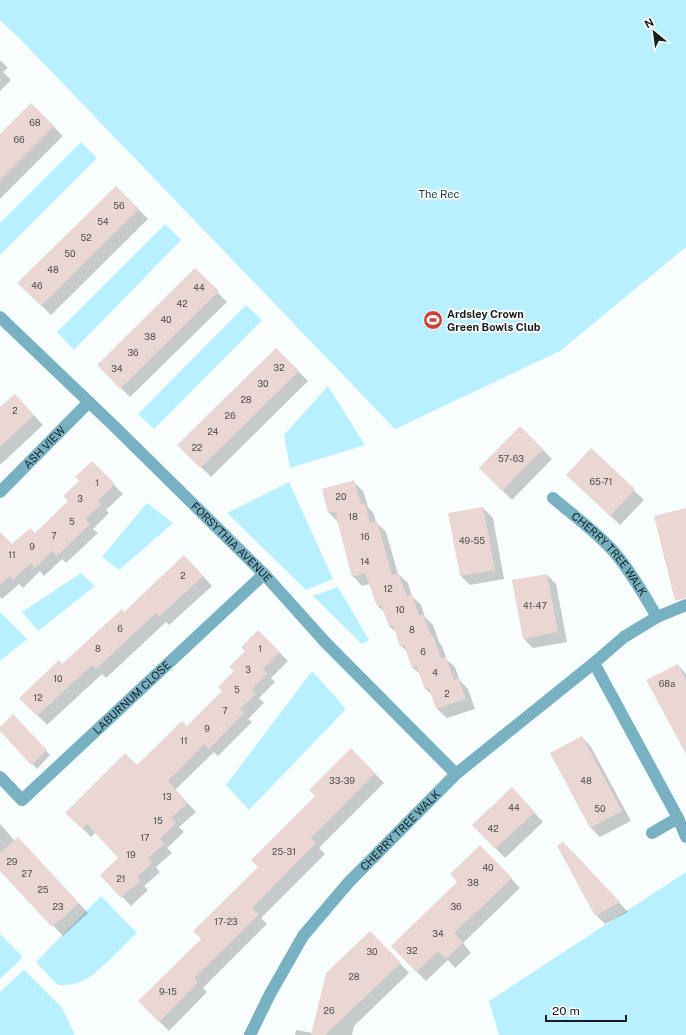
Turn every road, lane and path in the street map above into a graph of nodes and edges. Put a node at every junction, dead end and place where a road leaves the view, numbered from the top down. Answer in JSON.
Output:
{"nodes":[{"id":1,"x":0,"y":317,"type":"edge"},
{"id":2,"x":89,"y":402,"type":"junction"},
{"id":3,"x":0,"y":492,"type":"edge"},
{"id":4,"x":553,"y":498,"type":"dead end"},
{"id":5,"x":264,"y":574,"type":"junction"},
{"id":6,"x":686,"y":605,"type":"edge"},
{"id":7,"x":657,"y":617,"type":"junction"},
{"id":8,"x":594,"y":663,"type":"junction"},
{"id":9,"x":456,"y":774,"type":"junction"},
{"id":10,"x":0,"y":777,"type":"edge"},
{"id":11,"x":678,"y":818,"type":"junction"},
{"id":12,"x":652,"y":833,"type":"dead end"},
{"id":13,"x":686,"y":837,"type":"edge"},
{"id":14,"x":250,"y":1035,"type":"edge"}],
"edges":[{"from":1,"to":2,"type":"street","name":"FORSYTHIA AVENUE"},
{"from":2,"to":3,"type":"street","name":"ASH VIEW"},
{"from":2,"to":5,"type":"street","name":"FORSYTHIA AVENUE"},
{"from":4,"to":7,"type":"street","name":"CHERRY TREE WALK"},
{"from":5,"to":9,"type":"street","name":"FORSYTHIA AVENUE"},
{"from":5,"to":10,"type":"street","name":"LABURNUM CLOSE"},
{"from":6,"to":7,"type":"street","name":"CHERRY TREE WALK"},
{"from":7,"to":8,"type":"street","name":"CHERRY TREE WALK"},
{"from":8,"to":9,"type":"street","name":"CHERRY TREE WALK"},
{"from":8,"to":11,"type":"street"},
{"from":9,"to":14,"type":"street","name":"CHERRY TREE WALK"},
{"from":11,"to":12,"type":"street"},
{"from":11,"to":13,"type":"street"}]}
